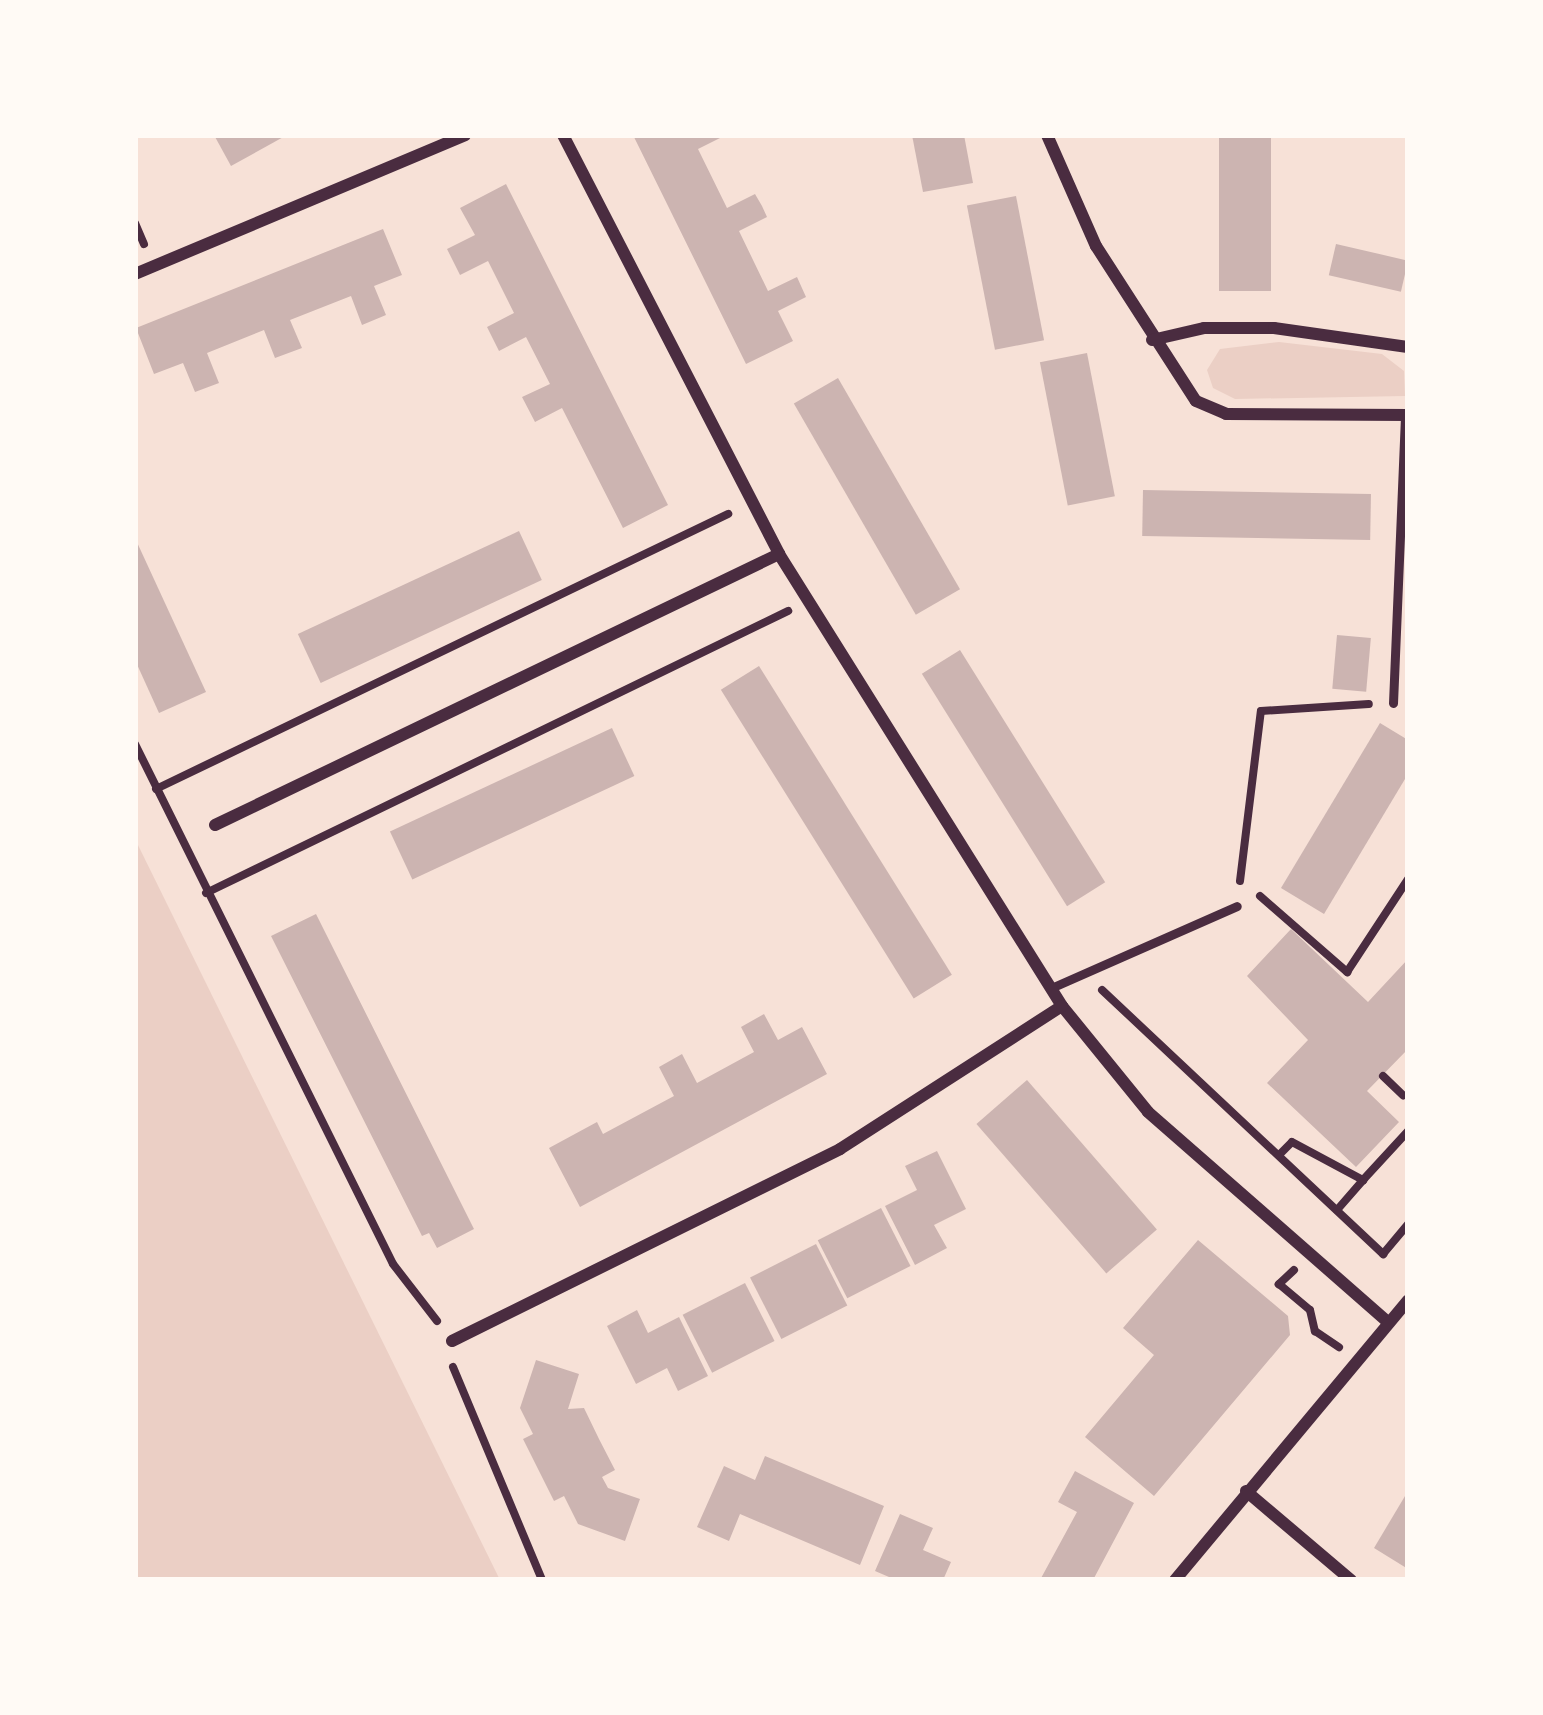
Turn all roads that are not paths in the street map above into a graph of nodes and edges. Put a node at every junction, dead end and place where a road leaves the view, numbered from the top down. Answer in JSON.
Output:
{"nodes":[{"id":1,"x":465,"y":135,"type":"edge"},
{"id":2,"x":562,"y":135,"type":"edge"},
{"id":3,"x":1047,"y":135,"type":"edge"},
{"id":4,"x":135,"y":274,"type":"edge"},
{"id":5,"x":1151,"y":340,"type":"junction"},
{"id":6,"x":1408,"y":347,"type":"edge"},
{"id":7,"x":1406,"y":416,"type":"edge"},
{"id":8,"x":779,"y":554,"type":"junction"},
{"id":9,"x":1393,"y":703,"type":"road end"},
{"id":10,"x":214,"y":825,"type":"dead end"},
{"id":11,"x":1237,"y":906,"type":"road end"},
{"id":12,"x":1051,"y":988,"type":"junction"},
{"id":13,"x":1061,"y":1006,"type":"junction"},
{"id":14,"x":1408,"y":1300,"type":"edge"},
{"id":15,"x":1387,"y":1320,"type":"junction"},
{"id":16,"x":452,"y":1341,"type":"road end"},
{"id":17,"x":1246,"y":1490,"type":"junction"},
{"id":18,"x":1175,"y":1580,"type":"edge"},
{"id":19,"x":1351,"y":1580,"type":"edge"}],
"edges":[{"from":1,"to":4,"type":"street"},
{"from":2,"to":8,"type":"street"},
{"from":3,"to":5,"type":"street"},
{"from":5,"to":6,"type":"street"},
{"from":5,"to":7,"type":"street"},
{"from":7,"to":9,"type":"lane"},
{"from":8,"to":10,"type":"street"},
{"from":8,"to":12,"type":"street"},
{"from":11,"to":12,"type":"lane"},
{"from":12,"to":13,"type":"street"},
{"from":13,"to":15,"type":"street"},
{"from":13,"to":16,"type":"street"},
{"from":14,"to":15,"type":"street"},
{"from":15,"to":17,"type":"street"},
{"from":17,"to":18,"type":"street"},
{"from":17,"to":19,"type":"street"}]}
